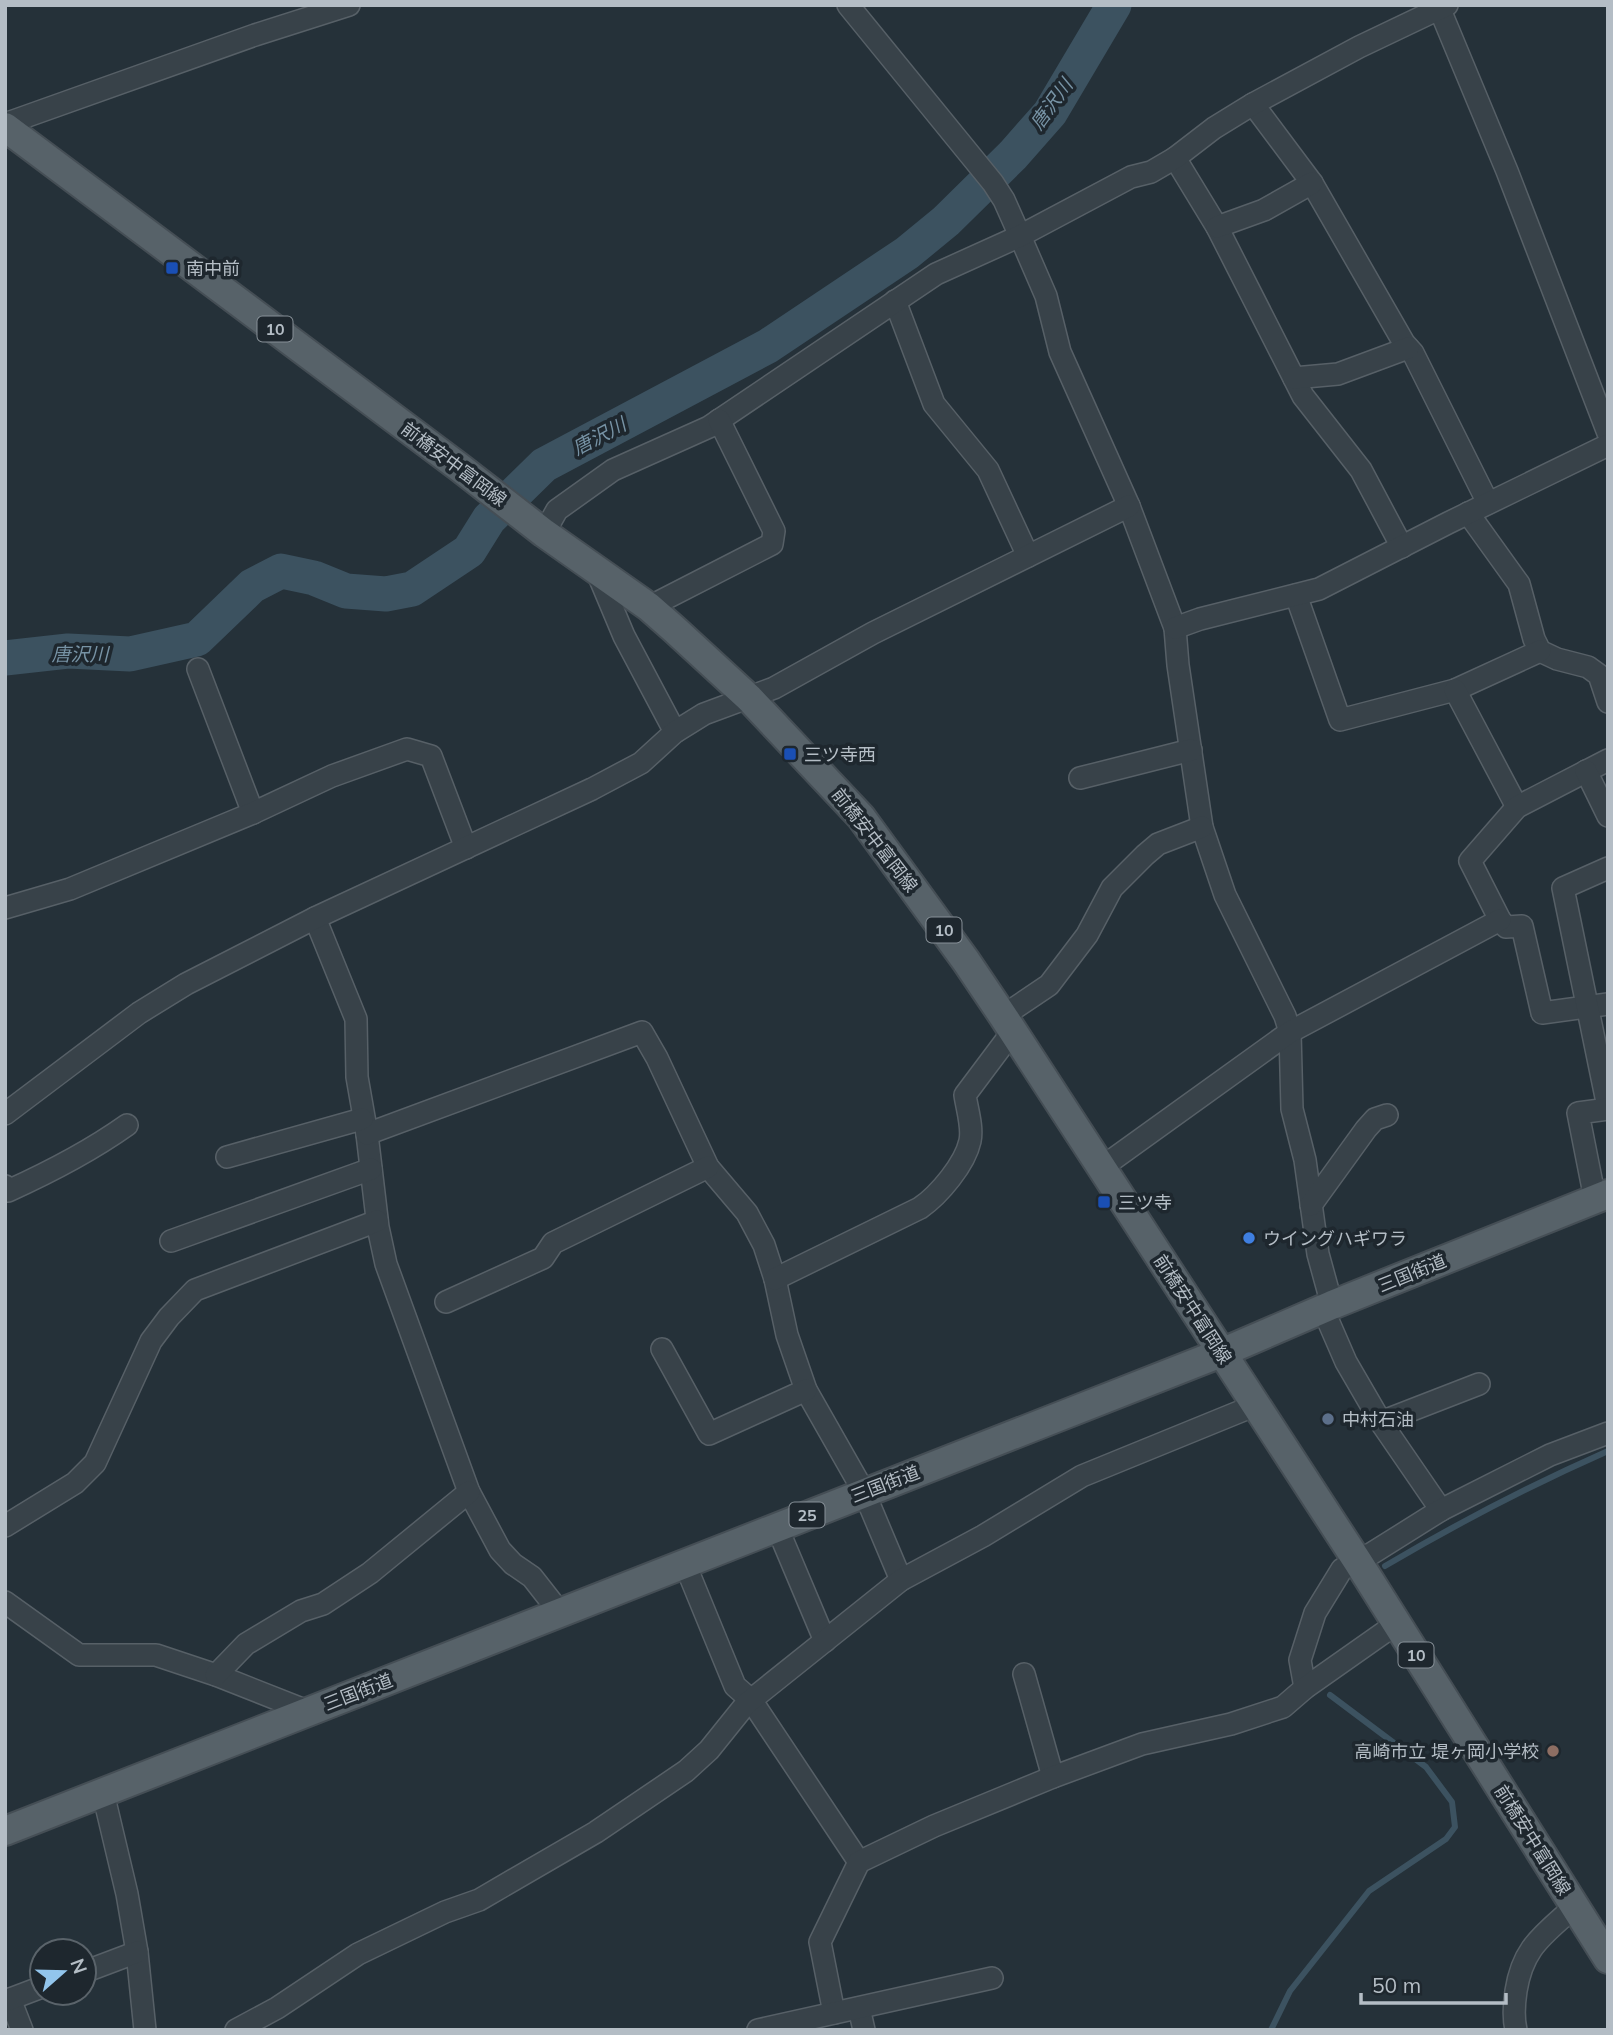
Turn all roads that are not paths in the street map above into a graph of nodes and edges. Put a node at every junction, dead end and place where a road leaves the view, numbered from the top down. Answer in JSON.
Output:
{"nodes":[{"id":1,"x":349,"y":5,"type":"edge"},
{"id":2,"x":848,"y":5,"type":"edge"},
{"id":3,"x":1442,"y":6,"type":"edge"},
{"id":4,"x":1254,"y":104,"type":"junction"},
{"id":5,"x":5,"y":126,"type":"edge"},
{"id":6,"x":1175,"y":158,"type":"junction"},
{"id":7,"x":1312,"y":183,"type":"junction"},
{"id":8,"x":1217,"y":226,"type":"junction"},
{"id":9,"x":1020,"y":236,"type":"junction"},
{"id":10,"x":895,"y":302,"type":"junction"},
{"id":11,"x":1408,"y":348,"type":"junction"},
{"id":12,"x":1294,"y":379,"type":"junction"},
{"id":13,"x":719,"y":420,"type":"junction"},
{"id":14,"x":1608,"y":433,"type":"edge"},
{"id":15,"x":1608,"y":445,"type":"edge"},
{"id":16,"x":1488,"y":503,"type":"junction"},
{"id":17,"x":1129,"y":506,"type":"junction"},
{"id":18,"x":1468,"y":513,"type":"junction"},
{"id":19,"x":544,"y":533,"type":"junction"},
{"id":20,"x":1402,"y":547,"type":"junction"},
{"id":21,"x":1028,"y":555,"type":"junction"},
{"id":22,"x":595,"y":567,"type":"junction"},
{"id":23,"x":1296,"y":595,"type":"junction"},
{"id":24,"x":649,"y":607,"type":"junction"},
{"id":25,"x":1175,"y":628,"type":"junction"},
{"id":26,"x":1540,"y":651,"type":"junction"},
{"id":27,"x":198,"y":669,"type":"dead end"},
{"id":28,"x":1455,"y":690,"type":"junction"},
{"id":29,"x":749,"y":698,"type":"junction"},
{"id":30,"x":1608,"y":702,"type":"edge"},
{"id":31,"x":675,"y":732,"type":"junction"},
{"id":32,"x":1191,"y":750,"type":"junction"},
{"id":33,"x":1608,"y":760,"type":"edge"},
{"id":34,"x":1586,"y":771,"type":"junction"},
{"id":35,"x":1080,"y":778,"type":"dead end"},
{"id":36,"x":1517,"y":807,"type":"junction"},
{"id":37,"x":253,"y":813,"type":"junction"},
{"id":38,"x":1608,"y":816,"type":"edge"},
{"id":39,"x":1202,"y":827,"type":"junction"},
{"id":40,"x":466,"y":848,"type":"junction"},
{"id":41,"x":1608,"y":868,"type":"edge"},
{"id":42,"x":5,"y":908,"type":"edge"},
{"id":43,"x":315,"y":918,"type":"junction"},
{"id":44,"x":1500,"y":920,"type":"junction"},
{"id":45,"x":1597,"y":1006,"type":"edge"},
{"id":46,"x":1008,"y":1024,"type":"junction"},
{"id":47,"x":1290,"y":1032,"type":"junction"},
{"id":48,"x":1608,"y":1108,"type":"edge"},
{"id":49,"x":5,"y":1114,"type":"edge"},
{"id":50,"x":1387,"y":1115,"type":"dead end"},
{"id":51,"x":127,"y":1125,"type":"dead end"},
{"id":52,"x":364,"y":1126,"type":"junction"},
{"id":53,"x":228,"y":1157,"type":"dead end"},
{"id":54,"x":708,"y":1167,"type":"junction"},
{"id":55,"x":1101,"y":1168,"type":"junction"},
{"id":56,"x":371,"y":1169,"type":"junction"},
{"id":57,"x":5,"y":1186,"type":"edge"},
{"id":58,"x":1601,"y":1196,"type":"edge"},
{"id":59,"x":1311,"y":1205,"type":"junction"},
{"id":60,"x":377,"y":1222,"type":"junction"},
{"id":61,"x":172,"y":1241,"type":"dead end"},
{"id":62,"x":775,"y":1279,"type":"junction"},
{"id":63,"x":446,"y":1302,"type":"dead end"},
{"id":64,"x":1328,"y":1307,"type":"junction"},
{"id":65,"x":662,"y":1349,"type":"dead end"},
{"id":66,"x":1222,"y":1353,"type":"junction"},
{"id":67,"x":1479,"y":1384,"type":"dead end"},
{"id":68,"x":806,"y":1390,"type":"junction"},
{"id":69,"x":1256,"y":1405,"type":"junction"},
{"id":70,"x":1381,"y":1422,"type":"junction"},
{"id":71,"x":1608,"y":1433,"type":"edge"},
{"id":72,"x":470,"y":1492,"type":"junction"},
{"id":73,"x":864,"y":1492,"type":"junction"},
{"id":74,"x":1441,"y":1510,"type":"junction"},
{"id":75,"x":5,"y":1526,"type":"edge"},
{"id":76,"x":777,"y":1527,"type":"junction"},
{"id":77,"x":1358,"y":1562,"type":"junction"},
{"id":78,"x":685,"y":1564,"type":"junction"},
{"id":79,"x":901,"y":1580,"type":"junction"},
{"id":80,"x":5,"y":1602,"type":"edge"},
{"id":81,"x":561,"y":1614,"type":"junction"},
{"id":82,"x":1396,"y":1624,"type":"junction"},
{"id":83,"x":825,"y":1641,"type":"junction"},
{"id":84,"x":1024,"y":1674,"type":"dead end"},
{"id":85,"x":216,"y":1675,"type":"junction"},
{"id":86,"x":1305,"y":1688,"type":"junction"},
{"id":87,"x":751,"y":1700,"type":"junction"},
{"id":88,"x":307,"y":1712,"type":"junction"},
{"id":89,"x":1053,"y":1777,"type":"junction"},
{"id":90,"x":103,"y":1793,"type":"junction"},
{"id":91,"x":5,"y":1831,"type":"edge"},
{"id":92,"x":859,"y":1862,"type":"junction"},
{"id":93,"x":1575,"y":1906,"type":"junction"},
{"id":94,"x":137,"y":1952,"type":"junction"},
{"id":95,"x":1608,"y":1959,"type":"edge"},
{"id":96,"x":98,"y":1967,"type":"edge"},
{"id":97,"x":992,"y":1978,"type":"dead end"},
{"id":98,"x":28,"y":1992,"type":"edge"},
{"id":99,"x":8,"y":2000,"type":"edge"},
{"id":100,"x":859,"y":2008,"type":"junction"},
{"id":101,"x":834,"y":2013,"type":"junction"},
{"id":102,"x":22,"y":2030,"type":"edge"},
{"id":103,"x":145,"y":2030,"type":"edge"},
{"id":104,"x":236,"y":2030,"type":"edge"},
{"id":105,"x":758,"y":2030,"type":"edge"},
{"id":106,"x":864,"y":2030,"type":"edge"},
{"id":107,"x":1516,"y":2030,"type":"edge"}],
"edges":[{"from":1,"to":5,"type":"street"},
{"from":2,"to":9,"type":"street"},
{"from":3,"to":4,"type":"street"},
{"from":3,"to":14,"type":"street"},
{"from":4,"to":6,"type":"street"},
{"from":4,"to":7,"type":"street"},
{"from":5,"to":19,"type":"main road","name":"前橋安中富岡線","number":"10"},
{"from":6,"to":8,"type":"street"},
{"from":6,"to":9,"type":"street"},
{"from":7,"to":8,"type":"street"},
{"from":7,"to":11,"type":"street"},
{"from":8,"to":12,"type":"street"},
{"from":9,"to":10,"type":"street"},
{"from":9,"to":17,"type":"street"},
{"from":10,"to":13,"type":"street"},
{"from":10,"to":21,"type":"street"},
{"from":11,"to":12,"type":"street"},
{"from":11,"to":16,"type":"street"},
{"from":12,"to":20,"type":"street"},
{"from":13,"to":19,"type":"street"},
{"from":13,"to":24,"type":"street"},
{"from":15,"to":16,"type":"street"},
{"from":16,"to":18,"type":"street"},
{"from":17,"to":21,"type":"street"},
{"from":17,"to":25,"type":"street"},
{"from":18,"to":20,"type":"street"},
{"from":18,"to":26,"type":"street"},
{"from":19,"to":22,"type":"main road","name":"前橋安中富岡線","number":"10"},
{"from":20,"to":23,"type":"street"},
{"from":21,"to":29,"type":"street"},
{"from":22,"to":24,"type":"main road","name":"前橋安中富岡線","number":"10"},
{"from":22,"to":31,"type":"street"},
{"from":23,"to":25,"type":"street"},
{"from":23,"to":28,"type":"street"},
{"from":24,"to":29,"type":"main road","name":"前橋安中富岡線","number":"10"},
{"from":25,"to":32,"type":"street"},
{"from":26,"to":28,"type":"street"},
{"from":26,"to":30,"type":"street"},
{"from":27,"to":37,"type":"street"},
{"from":28,"to":36,"type":"street"},
{"from":29,"to":31,"type":"street"},
{"from":29,"to":46,"type":"main road","name":"前橋安中富岡線","number":"10"},
{"from":31,"to":40,"type":"street"},
{"from":32,"to":35,"type":"street"},
{"from":32,"to":39,"type":"street"},
{"from":33,"to":34,"type":"street"},
{"from":34,"to":36,"type":"street"},
{"from":34,"to":38,"type":"street"},
{"from":36,"to":44,"type":"street"},
{"from":37,"to":40,"type":"street"},
{"from":37,"to":42,"type":"street"},
{"from":39,"to":46,"type":"street"},
{"from":39,"to":47,"type":"street"},
{"from":40,"to":43,"type":"street"},
{"from":41,"to":45,"type":"street"},
{"from":43,"to":49,"type":"street"},
{"from":43,"to":52,"type":"street"},
{"from":44,"to":45,"type":"street"},
{"from":44,"to":47,"type":"street"},
{"from":45,"to":48,"type":"street"},
{"from":46,"to":55,"type":"main road","name":"前橋安中富岡線","number":"10"},
{"from":46,"to":62,"type":"street"},
{"from":47,"to":55,"type":"street"},
{"from":47,"to":59,"type":"street"},
{"from":48,"to":58,"type":"street"},
{"from":50,"to":59,"type":"street"},
{"from":51,"to":57,"type":"street"},
{"from":52,"to":53,"type":"street"},
{"from":52,"to":54,"type":"street"},
{"from":52,"to":56,"type":"street"},
{"from":54,"to":62,"type":"street"},
{"from":54,"to":63,"type":"street"},
{"from":55,"to":66,"type":"main road","name":"前橋安中富岡線","number":"10"},
{"from":56,"to":60,"type":"street"},
{"from":56,"to":61,"type":"street"},
{"from":58,"to":64,"type":"main road","name":"三国街道","number":"25"},
{"from":59,"to":64,"type":"street"},
{"from":60,"to":72,"type":"street"},
{"from":60,"to":75,"type":"street"},
{"from":62,"to":68,"type":"street"},
{"from":64,"to":66,"type":"main road","name":"三国街道","number":"25"},
{"from":64,"to":70,"type":"street"},
{"from":65,"to":68,"type":"street"},
{"from":66,"to":69,"type":"main road","name":"前橋安中富岡線","number":"10"},
{"from":66,"to":73,"type":"main road","name":"三国街道","number":"25"},
{"from":67,"to":70,"type":"street"},
{"from":68,"to":73,"type":"street"},
{"from":69,"to":77,"type":"main road","name":"前橋安中富岡線","number":"10"},
{"from":69,"to":79,"type":"street"},
{"from":70,"to":74,"type":"street"},
{"from":71,"to":74,"type":"street"},
{"from":72,"to":81,"type":"street"},
{"from":72,"to":85,"type":"street"},
{"from":73,"to":76,"type":"main road","name":"三国街道","number":"25"},
{"from":73,"to":79,"type":"street"},
{"from":74,"to":77,"type":"street"},
{"from":76,"to":78,"type":"main road","name":"三国街道","number":"25"},
{"from":76,"to":83,"type":"street"},
{"from":77,"to":82,"type":"main road","name":"前橋安中富岡線","number":"10"},
{"from":77,"to":86,"type":"street"},
{"from":78,"to":81,"type":"main road","name":"三国街道","number":"25"},
{"from":78,"to":87,"type":"street"},
{"from":79,"to":83,"type":"street"},
{"from":80,"to":85,"type":"street"},
{"from":81,"to":88,"type":"main road","name":"三国街道","number":"25"},
{"from":82,"to":86,"type":"street"},
{"from":82,"to":93,"type":"main road","name":"前橋安中富岡線","number":"10"},
{"from":83,"to":87,"type":"street"},
{"from":84,"to":89,"type":"street"},
{"from":85,"to":88,"type":"street"},
{"from":86,"to":89,"type":"street"},
{"from":87,"to":92,"type":"street"},
{"from":87,"to":104,"type":"street"},
{"from":88,"to":90,"type":"main road","name":"三国街道","number":"25"},
{"from":89,"to":92,"type":"street"},
{"from":90,"to":91,"type":"main road","name":"三国街道","number":"25"},
{"from":90,"to":94,"type":"street"},
{"from":92,"to":101,"type":"street"},
{"from":93,"to":95,"type":"main road","name":"前橋安中富岡線","number":"10"},
{"from":93,"to":107,"type":"street"},
{"from":94,"to":96,"type":"street"},
{"from":94,"to":103,"type":"street"},
{"from":97,"to":100,"type":"street"},
{"from":98,"to":99,"type":"street"},
{"from":99,"to":102,"type":"street"},
{"from":100,"to":101,"type":"street"},
{"from":100,"to":106,"type":"street"},
{"from":101,"to":105,"type":"street"}]}
